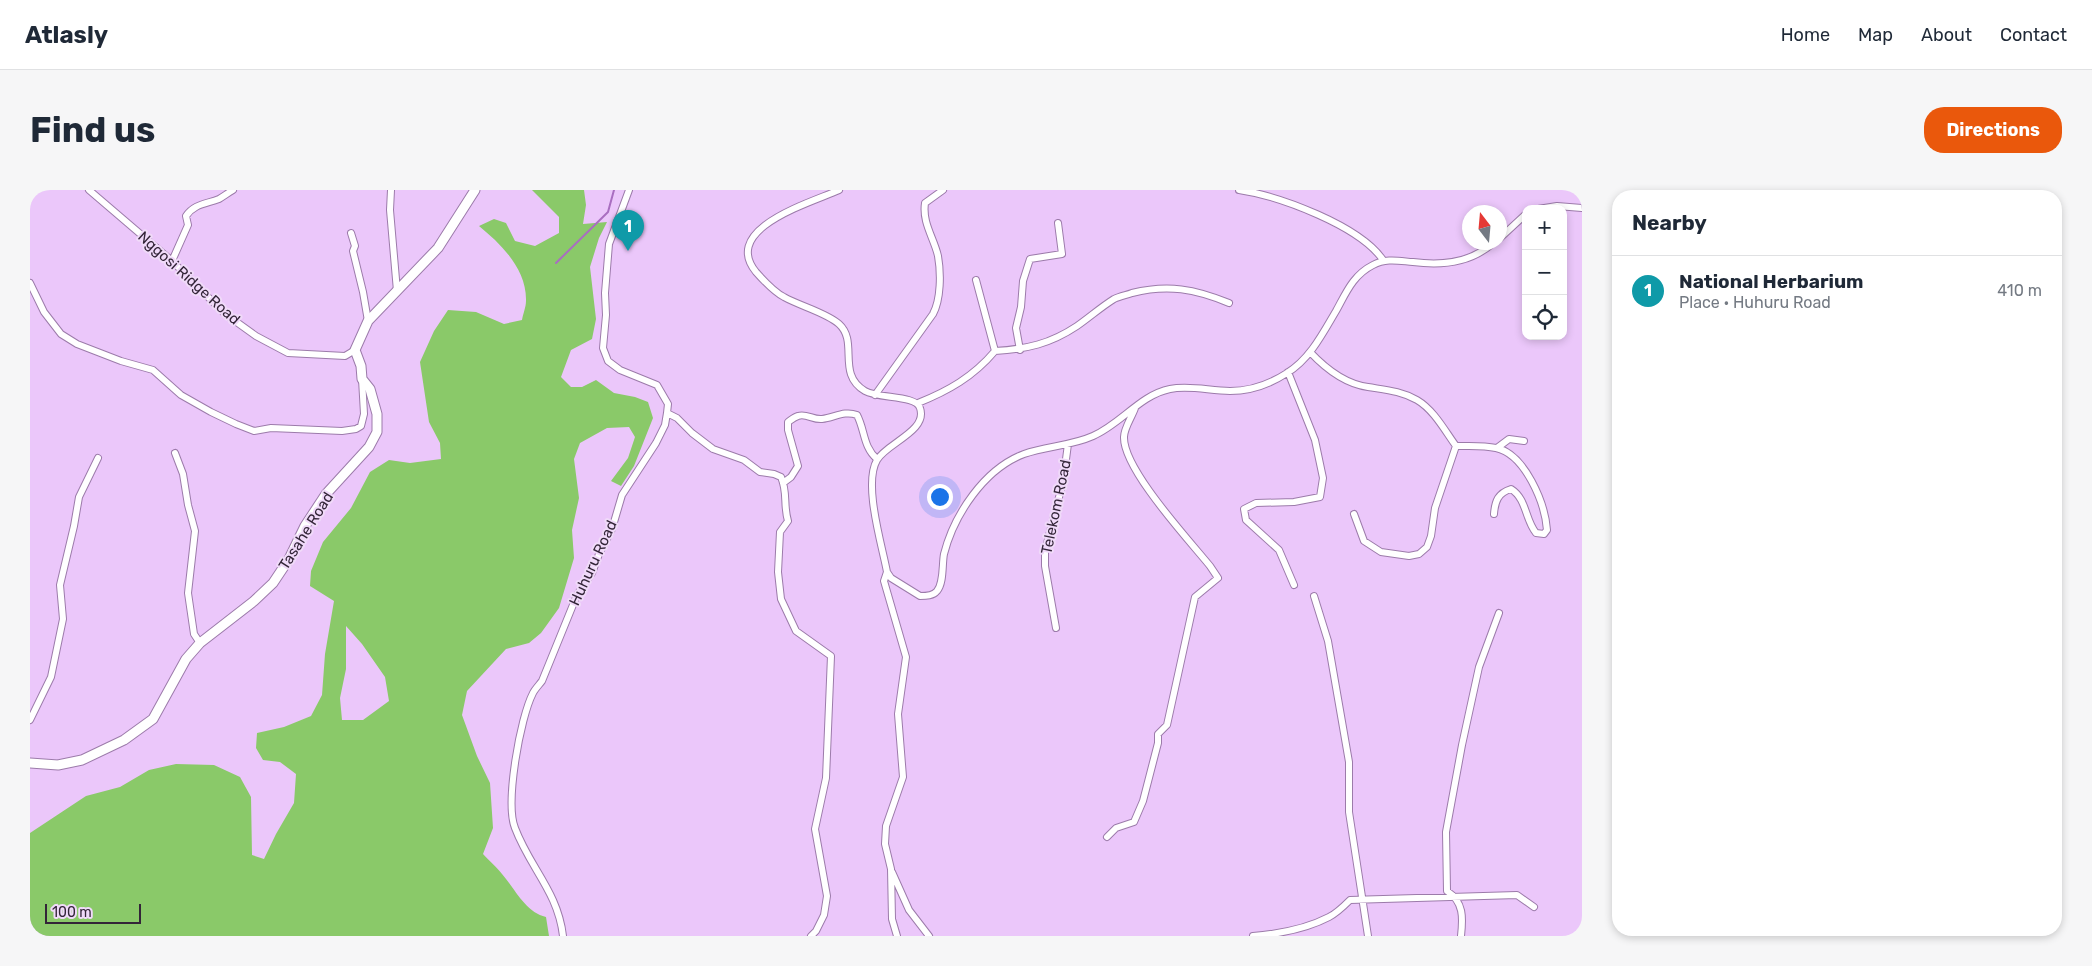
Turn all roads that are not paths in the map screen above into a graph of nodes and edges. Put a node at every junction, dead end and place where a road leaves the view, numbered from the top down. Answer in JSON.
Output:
{"nodes":[{"id":1,"x":89,"y":190,"type":"edge"},
{"id":2,"x":233,"y":190,"type":"edge"},
{"id":3,"x":391,"y":190,"type":"edge"},
{"id":4,"x":475,"y":190,"type":"edge"},
{"id":5,"x":629,"y":190,"type":"edge"},
{"id":6,"x":839,"y":190,"type":"edge"},
{"id":7,"x":944,"y":190,"type":"edge"},
{"id":8,"x":1239,"y":190,"type":"edge"},
{"id":9,"x":1567,"y":207,"type":"edge"},
{"id":10,"x":1582,"y":208,"type":"edge"},
{"id":11,"x":1522,"y":218,"type":"edge"},
{"id":12,"x":1058,"y":223,"type":"dead end"},
{"id":13,"x":1507,"y":232,"type":"edge"},
{"id":14,"x":352,"y":233,"type":"dead end"},
{"id":15,"x":1485,"y":250,"type":"edge"},
{"id":16,"x":1384,"y":260,"type":"junction"},
{"id":17,"x":172,"y":262,"type":"junction"},
{"id":18,"x":976,"y":280,"type":"dead end"},
{"id":19,"x":30,"y":283,"type":"edge"},
{"id":20,"x":397,"y":291,"type":"junction"},
{"id":21,"x":1229,"y":303,"type":"dead end"},
{"id":22,"x":368,"y":321,"type":"junction"},
{"id":23,"x":355,"y":350,"type":"junction"},
{"id":24,"x":1020,"y":350,"type":"junction"},
{"id":25,"x":995,"y":351,"type":"junction"},
{"id":26,"x":1310,"y":352,"type":"junction"},
{"id":27,"x":1288,"y":372,"type":"junction"},
{"id":28,"x":362,"y":379,"type":"junction"},
{"id":29,"x":875,"y":395,"type":"junction"},
{"id":30,"x":918,"y":403,"type":"junction"},
{"id":31,"x":1135,"y":408,"type":"junction"},
{"id":32,"x":667,"y":413,"type":"junction"},
{"id":33,"x":1524,"y":441,"type":"dead end"},
{"id":34,"x":1068,"y":444,"type":"junction"},
{"id":35,"x":1456,"y":446,"type":"junction"},
{"id":36,"x":1498,"y":448,"type":"junction"},
{"id":37,"x":175,"y":453,"type":"dead end"},
{"id":38,"x":98,"y":458,"type":"dead end"},
{"id":39,"x":878,"y":459,"type":"junction"},
{"id":40,"x":783,"y":483,"type":"junction"},
{"id":41,"x":1354,"y":514,"type":"dead end"},
{"id":42,"x":1494,"y":514,"type":"dead end"},
{"id":43,"x":887,"y":572,"type":"junction"},
{"id":44,"x":1294,"y":585,"type":"dead end"},
{"id":45,"x":1314,"y":596,"type":"dead end"},
{"id":46,"x":1499,"y":613,"type":"dead end"},
{"id":47,"x":1056,"y":628,"type":"dead end"},
{"id":48,"x":200,"y":643,"type":"junction"},
{"id":49,"x":30,"y":720,"type":"edge"},
{"id":50,"x":30,"y":763,"type":"edge"},
{"id":51,"x":1107,"y":837,"type":"dead end"},
{"id":52,"x":891,"y":869,"type":"junction"},
{"id":53,"x":1456,"y":897,"type":"junction"},
{"id":54,"x":1362,"y":901,"type":"junction"},
{"id":55,"x":1534,"y":906,"type":"dead end"},
{"id":56,"x":563,"y":936,"type":"edge"},
{"id":57,"x":811,"y":936,"type":"edge"},
{"id":58,"x":897,"y":936,"type":"edge"},
{"id":59,"x":929,"y":936,"type":"edge"},
{"id":60,"x":1253,"y":936,"type":"edge"},
{"id":61,"x":1368,"y":936,"type":"edge"},
{"id":62,"x":1461,"y":936,"type":"edge"}],
"edges":[{"from":1,"to":17,"type":"street","name":"Nggosi Ridge Road"},
{"from":2,"to":17,"type":"street"},
{"from":3,"to":20,"type":"street"},
{"from":4,"to":20,"type":"street"},
{"from":5,"to":32,"type":"street"},
{"from":6,"to":29,"type":"street"},
{"from":7,"to":29,"type":"street"},
{"from":8,"to":16,"type":"street"},
{"from":9,"to":10,"type":"street"},
{"from":11,"to":13,"type":"street"},
{"from":12,"to":24,"type":"street"},
{"from":14,"to":22,"type":"street"},
{"from":15,"to":16,"type":"street"},
{"from":16,"to":26,"type":"street"},
{"from":17,"to":23,"type":"street","name":"Nggosi Ridge Road"},
{"from":18,"to":25,"type":"street"},
{"from":19,"to":28,"type":"street"},
{"from":20,"to":22,"type":"street"},
{"from":21,"to":24,"type":"street"},
{"from":22,"to":23,"type":"street"},
{"from":23,"to":28,"type":"street","name":"Tasahe Road"},
{"from":24,"to":25,"type":"street"},
{"from":25,"to":30,"type":"street"},
{"from":26,"to":27,"type":"street"},
{"from":26,"to":35,"type":"street"},
{"from":27,"to":31,"type":"street"},
{"from":27,"to":44,"type":"street"},
{"from":28,"to":48,"type":"street","name":"Tasahe Road"},
{"from":29,"to":30,"type":"street"},
{"from":30,"to":39,"type":"street"},
{"from":31,"to":34,"type":"street"},
{"from":31,"to":51,"type":"street"},
{"from":32,"to":40,"type":"street"},
{"from":32,"to":56,"type":"street","name":"Huhuru Road"},
{"from":33,"to":36,"type":"street"},
{"from":34,"to":43,"type":"street"},
{"from":34,"to":47,"type":"street","name":"Telekom Road"},
{"from":35,"to":36,"type":"street"},
{"from":35,"to":41,"type":"street"},
{"from":36,"to":42,"type":"street"},
{"from":37,"to":48,"type":"street"},
{"from":38,"to":49,"type":"street"},
{"from":39,"to":40,"type":"street"},
{"from":39,"to":43,"type":"street"},
{"from":40,"to":57,"type":"street"},
{"from":43,"to":52,"type":"street"},
{"from":45,"to":54,"type":"street"},
{"from":46,"to":53,"type":"street"},
{"from":48,"to":50,"type":"street","name":"Tasahe Road"},
{"from":52,"to":58,"type":"street"},
{"from":52,"to":59,"type":"street"},
{"from":53,"to":54,"type":"street"},
{"from":53,"to":55,"type":"street"},
{"from":53,"to":62,"type":"street"},
{"from":54,"to":60,"type":"street"},
{"from":54,"to":61,"type":"street"}]}
